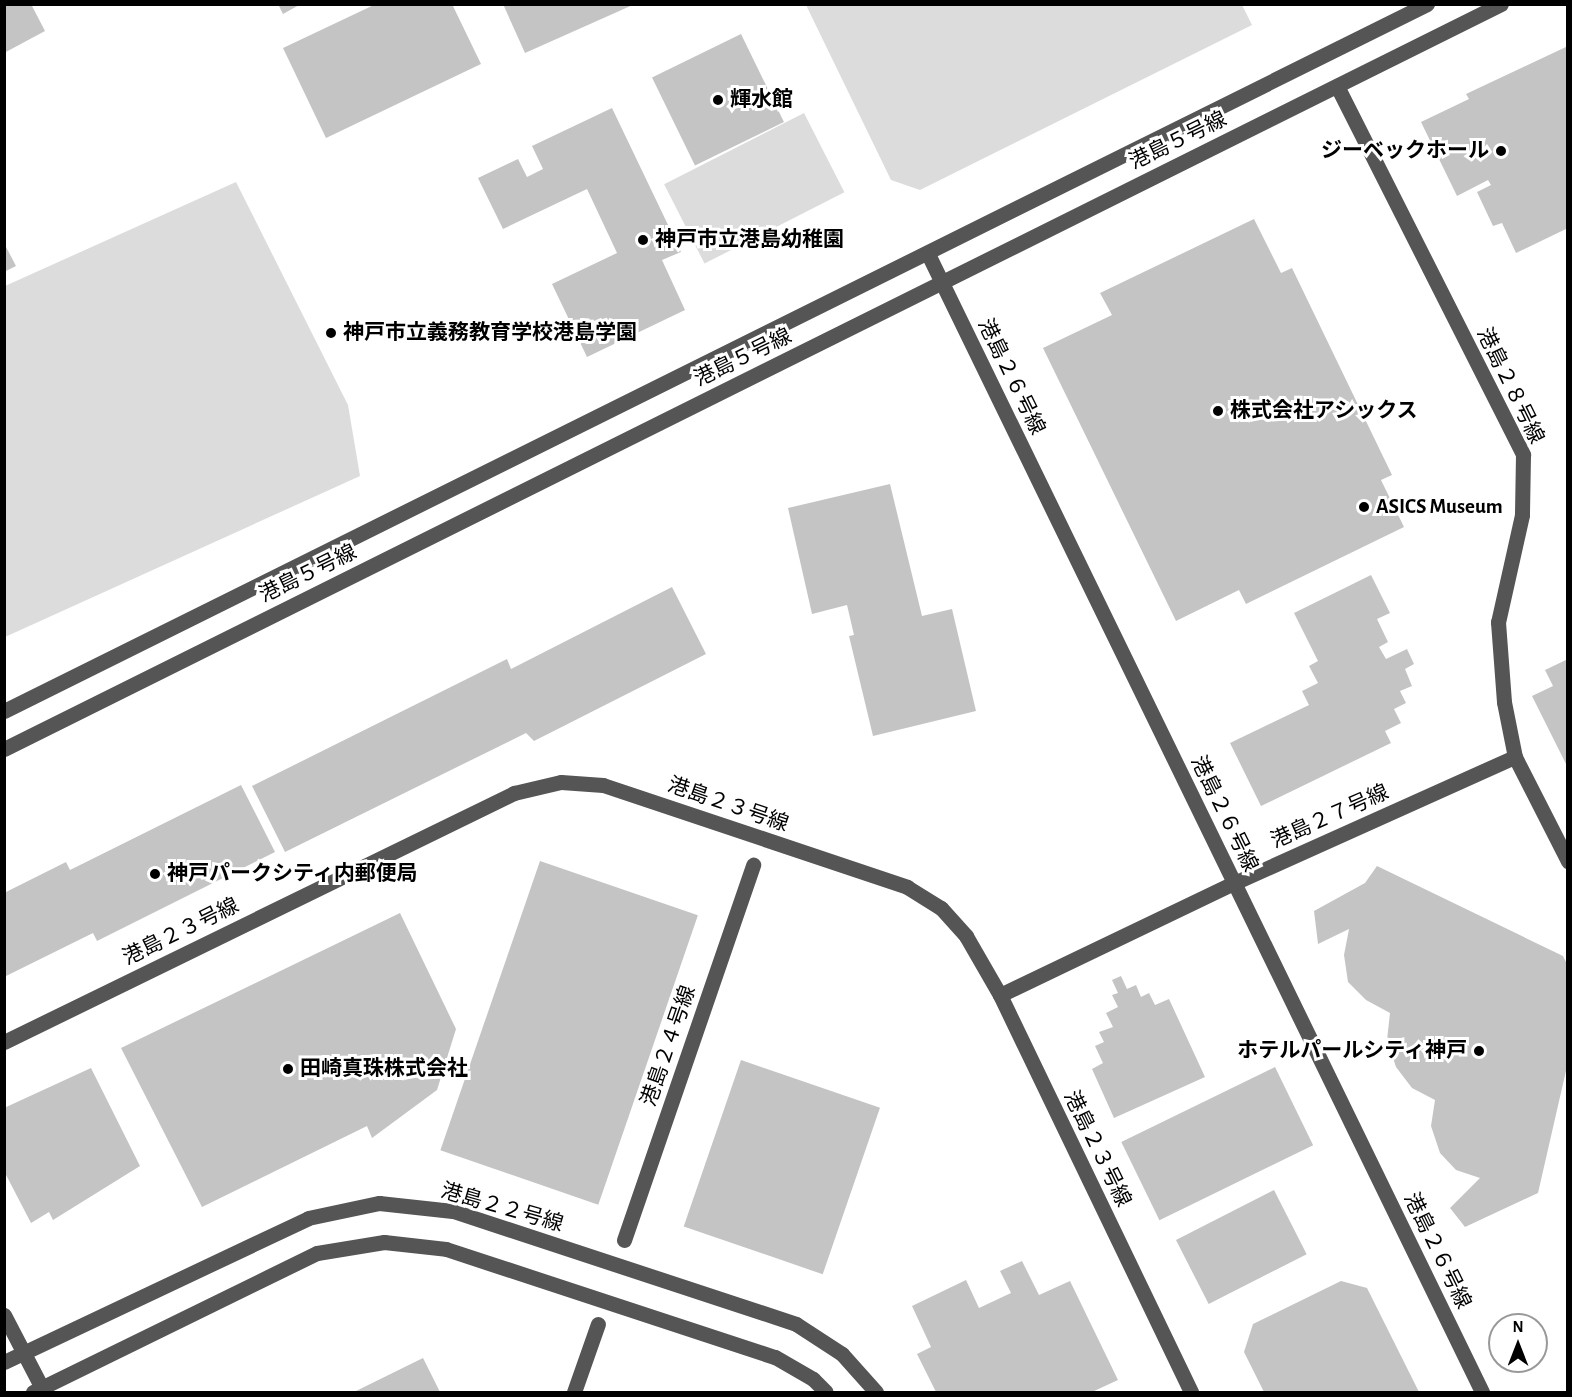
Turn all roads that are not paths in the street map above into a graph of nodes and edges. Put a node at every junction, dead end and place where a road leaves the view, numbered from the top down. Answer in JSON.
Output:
{"nodes":[{"id":1,"x":1427,"y":4,"type":"edge"},
{"id":2,"x":1501,"y":4,"type":"edge"},
{"id":3,"x":1337,"y":86,"type":"junction"},
{"id":4,"x":928,"y":254,"type":"junction"},
{"id":5,"x":942,"y":283,"type":"junction"},
{"id":6,"x":4,"y":711,"type":"edge"},
{"id":7,"x":4,"y":749,"type":"edge"},
{"id":8,"x":1515,"y":758,"type":"junction"},
{"id":9,"x":1568,"y":861,"type":"edge"},
{"id":10,"x":753,"y":864,"type":"dead end"},
{"id":11,"x":1234,"y":883,"type":"junction"},
{"id":12,"x":1000,"y":995,"type":"junction"},
{"id":13,"x":4,"y":1042,"type":"edge"},
{"id":14,"x":624,"y":1240,"type":"dead end"},
{"id":15,"x":4,"y":1315,"type":"edge"},
{"id":16,"x":598,"y":1324,"type":"dead end"},
{"id":17,"x":22,"y":1353,"type":"junction"},
{"id":18,"x":4,"y":1362,"type":"edge"},
{"id":19,"x":38,"y":1390,"type":"edge"},
{"id":20,"x":574,"y":1392,"type":"edge"},
{"id":21,"x":826,"y":1392,"type":"edge"},
{"id":22,"x":876,"y":1392,"type":"edge"},
{"id":23,"x":1191,"y":1392,"type":"edge"},
{"id":24,"x":1482,"y":1392,"type":"edge"}],
"edges":[{"from":1,"to":4,"type":"street","name":"港島５号線"},
{"from":2,"to":3,"type":"street","name":"港島５号線"},
{"from":3,"to":5,"type":"street","name":"港島５号線"},
{"from":3,"to":8,"type":"street","name":"港島２８号線"},
{"from":4,"to":5,"type":"street","name":"港島２６号線"},
{"from":4,"to":6,"type":"street","name":"港島５号線"},
{"from":5,"to":7,"type":"street","name":"港島５号線"},
{"from":5,"to":11,"type":"street","name":"港島２６号線"},
{"from":8,"to":9,"type":"street","name":"港島２８号線"},
{"from":8,"to":11,"type":"street","name":"港島２７号線"},
{"from":10,"to":14,"type":"street","name":"港島２４号線"},
{"from":11,"to":12,"type":"street","name":"港島２７号線"},
{"from":11,"to":24,"type":"street","name":"港島２６号線"},
{"from":12,"to":13,"type":"street","name":"港島２３号線"},
{"from":12,"to":23,"type":"street","name":"港島２３号線"},
{"from":15,"to":17,"type":"street"},
{"from":16,"to":20,"type":"street"},
{"from":17,"to":18,"type":"street","name":"港島２２号線"},
{"from":17,"to":19,"type":"street"},
{"from":17,"to":22,"type":"street","name":"港島２２号線"},
{"from":19,"to":21,"type":"street"}]}
